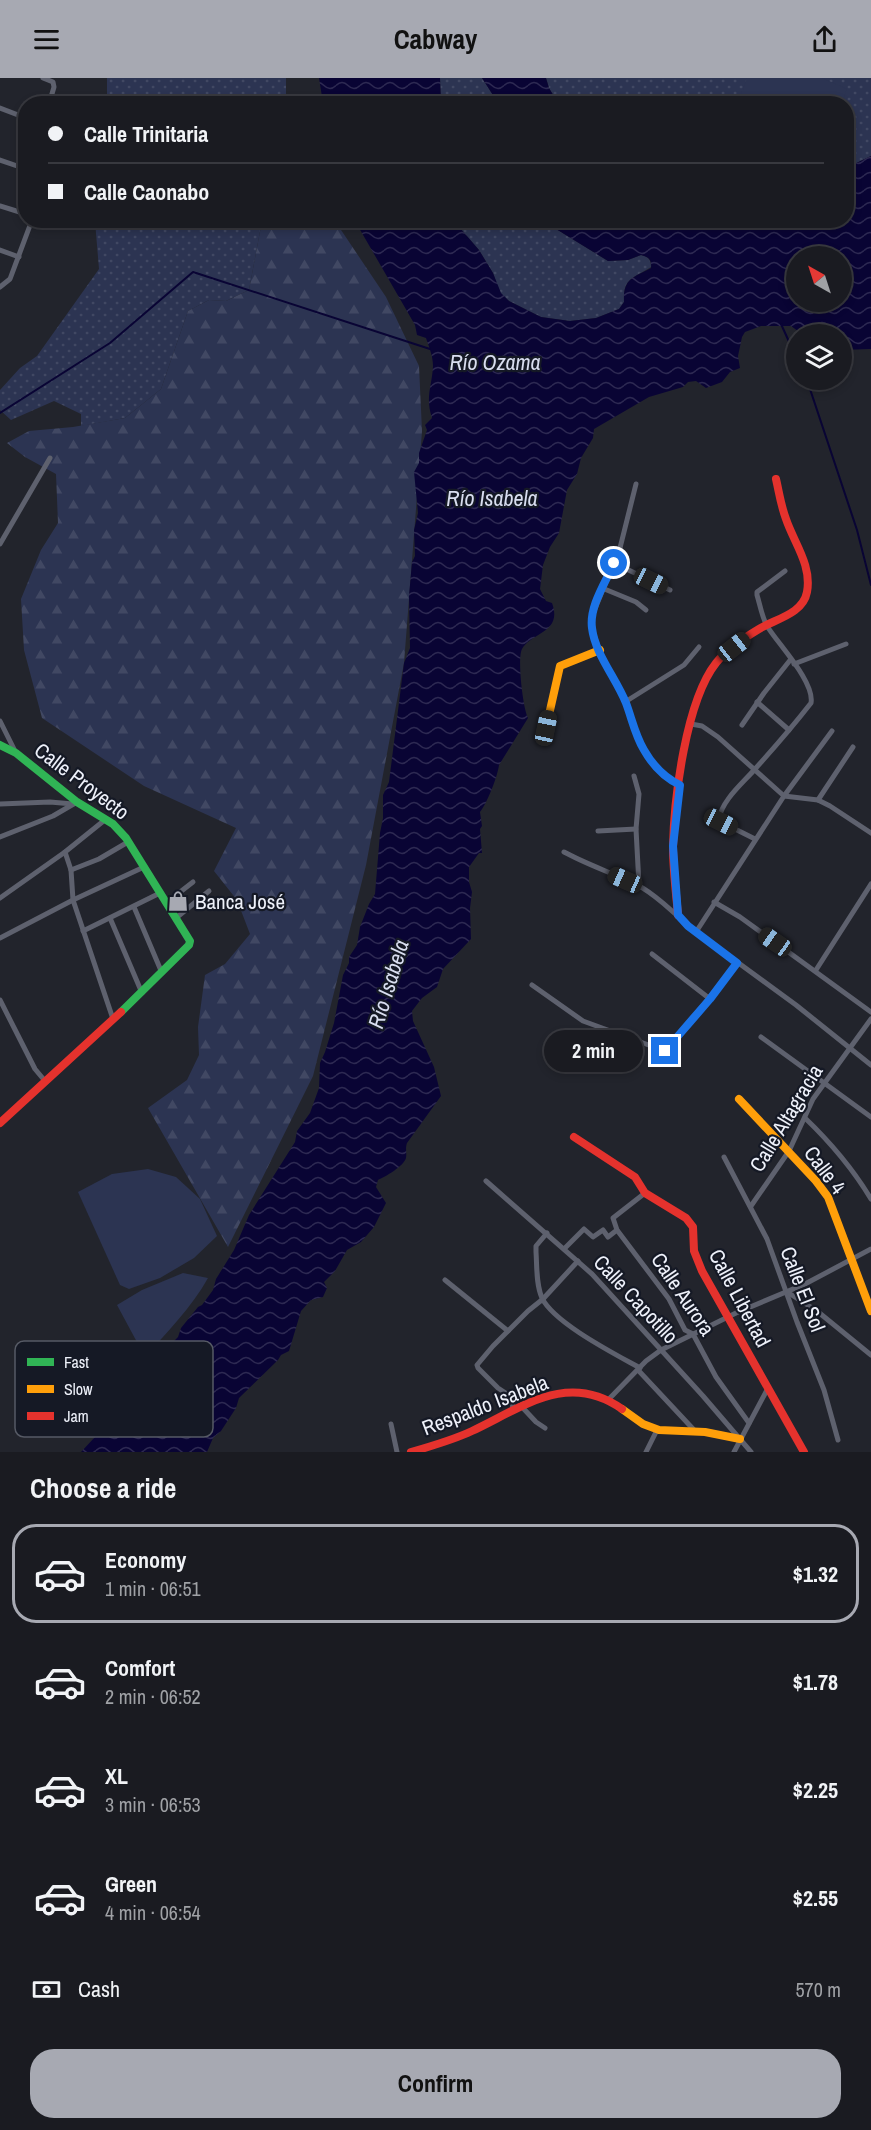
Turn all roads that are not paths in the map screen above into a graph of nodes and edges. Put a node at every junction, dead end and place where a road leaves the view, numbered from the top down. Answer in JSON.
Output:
{"nodes":[{"id":1,"x":43,"y":78,"type":"edge"},
{"id":2,"x":51,"y":96,"type":"edge"},
{"id":3,"x":0,"y":108,"type":"edge"},
{"id":4,"x":18,"y":115,"type":"edge"},
{"id":5,"x":0,"y":160,"type":"edge"},
{"id":6,"x":18,"y":166,"type":"edge"},
{"id":7,"x":0,"y":206,"type":"edge"},
{"id":8,"x":18,"y":212,"type":"edge"},
{"id":9,"x":29,"y":228,"type":"edge"},
{"id":10,"x":0,"y":250,"type":"edge"},
{"id":11,"x":19,"y":257,"type":"junction"},
{"id":12,"x":0,"y":287,"type":"edge"},
{"id":13,"x":50,"y":458,"type":"dead end"},
{"id":14,"x":776,"y":479,"type":"dead end"},
{"id":15,"x":636,"y":484,"type":"dead end"},
{"id":16,"x":0,"y":544,"type":"edge"},
{"id":17,"x":614,"y":563,"type":"junction"},
{"id":18,"x":785,"y":571,"type":"dead end"},
{"id":19,"x":602,"y":588,"type":"junction"},
{"id":20,"x":669,"y":590,"type":"dead end"},
{"id":21,"x":646,"y":609,"type":"dead end"},
{"id":22,"x":766,"y":624,"type":"junction"},
{"id":23,"x":846,"y":644,"type":"dead end"},
{"id":24,"x":699,"y":647,"type":"dead end"},
{"id":25,"x":600,"y":650,"type":"junction"},
{"id":26,"x":793,"y":662,"type":"junction"},
{"id":27,"x":626,"y":702,"type":"junction"},
{"id":28,"x":757,"y":702,"type":"junction"},
{"id":29,"x":0,"y":722,"type":"edge"},
{"id":30,"x":691,"y":724,"type":"junction"},
{"id":31,"x":742,"y":725,"type":"dead end"},
{"id":32,"x":546,"y":728,"type":"dead end"},
{"id":33,"x":789,"y":730,"type":"junction"},
{"id":34,"x":832,"y":731,"type":"dead end"},
{"id":35,"x":0,"y":745,"type":"edge"},
{"id":36,"x":853,"y":747,"type":"dead end"},
{"id":37,"x":16,"y":753,"type":"junction"},
{"id":38,"x":755,"y":769,"type":"junction"},
{"id":39,"x":634,"y":776,"type":"dead end"},
{"id":40,"x":680,"y":785,"type":"junction"},
{"id":41,"x":783,"y":795,"type":"junction"},
{"id":42,"x":818,"y":800,"type":"junction"},
{"id":43,"x":75,"y":803,"type":"junction"},
{"id":44,"x":0,"y":804,"type":"edge"},
{"id":45,"x":106,"y":819,"type":"junction"},
{"id":46,"x":636,"y":829,"type":"junction"},
{"id":47,"x":598,"y":831,"type":"dead end"},
{"id":48,"x":871,"y":833,"type":"edge"},
{"id":49,"x":0,"y":837,"type":"edge"},
{"id":50,"x":755,"y":839,"type":"junction"},
{"id":51,"x":129,"y":842,"type":"junction"},
{"id":52,"x":65,"y":852,"type":"junction"},
{"id":53,"x":564,"y":852,"type":"dead end"},
{"id":54,"x":144,"y":867,"type":"junction"},
{"id":55,"x":70,"y":870,"type":"junction"},
{"id":56,"x":193,"y":882,"type":"dead end"},
{"id":57,"x":871,"y":884,"type":"edge"},
{"id":58,"x":639,"y":885,"type":"junction"},
{"id":59,"x":209,"y":891,"type":"dead end"},
{"id":60,"x":160,"y":893,"type":"junction"},
{"id":61,"x":863,"y":896,"type":"junction"},
{"id":62,"x":0,"y":898,"type":"edge"},
{"id":63,"x":871,"y":899,"type":"edge"},
{"id":64,"x":73,"y":900,"type":"junction"},
{"id":65,"x":714,"y":902,"type":"junction"},
{"id":66,"x":166,"y":903,"type":"junction"},
{"id":67,"x":134,"y":907,"type":"junction"},
{"id":68,"x":678,"y":915,"type":"junction"},
{"id":69,"x":110,"y":918,"type":"junction"},
{"id":70,"x":176,"y":918,"type":"junction"},
{"id":71,"x":83,"y":931,"type":"junction"},
{"id":72,"x":696,"y":932,"type":"junction"},
{"id":73,"x":0,"y":938,"type":"edge"},
{"id":74,"x":652,"y":954,"type":"dead end"},
{"id":75,"x":737,"y":963,"type":"junction"},
{"id":76,"x":816,"y":970,"type":"junction"},
{"id":77,"x":162,"y":973,"type":"junction"},
{"id":78,"x":532,"y":985,"type":"dead end"},
{"id":79,"x":142,"y":993,"type":"junction"},
{"id":80,"x":710,"y":999,"type":"junction"},
{"id":81,"x":0,"y":1000,"type":"edge"},
{"id":82,"x":871,"y":1012,"type":"edge"},
{"id":83,"x":113,"y":1019,"type":"junction"},
{"id":84,"x":871,"y":1019,"type":"edge"},
{"id":85,"x":761,"y":1037,"type":"dead end"},
{"id":86,"x":850,"y":1047,"type":"junction"},
{"id":87,"x":871,"y":1065,"type":"edge"},
{"id":88,"x":45,"y":1081,"type":"junction"},
{"id":89,"x":824,"y":1084,"type":"junction"},
{"id":90,"x":739,"y":1100,"type":"dead end"},
{"id":91,"x":871,"y":1117,"type":"edge"},
{"id":92,"x":805,"y":1118,"type":"junction"},
{"id":93,"x":0,"y":1123,"type":"edge"},
{"id":94,"x":574,"y":1137,"type":"dead end"},
{"id":95,"x":789,"y":1151,"type":"junction"},
{"id":96,"x":724,"y":1156,"type":"dead end"},
{"id":97,"x":486,"y":1180,"type":"dead end"},
{"id":98,"x":645,"y":1193,"type":"junction"},
{"id":99,"x":871,"y":1199,"type":"edge"},
{"id":100,"x":751,"y":1206,"type":"junction"},
{"id":101,"x":617,"y":1230,"type":"junction"},
{"id":102,"x":547,"y":1233,"type":"junction"},
{"id":103,"x":565,"y":1248,"type":"junction"},
{"id":104,"x":871,"y":1249,"type":"edge"},
{"id":105,"x":850,"y":1259,"type":"junction"},
{"id":106,"x":578,"y":1262,"type":"junction"},
{"id":107,"x":445,"y":1281,"type":"dead end"},
{"id":108,"x":787,"y":1292,"type":"junction"},
{"id":109,"x":543,"y":1299,"type":"junction"},
{"id":110,"x":871,"y":1311,"type":"edge"},
{"id":111,"x":728,"y":1317,"type":"junction"},
{"id":112,"x":508,"y":1331,"type":"junction"},
{"id":113,"x":693,"y":1334,"type":"junction"},
{"id":114,"x":661,"y":1350,"type":"junction"},
{"id":115,"x":871,"y":1355,"type":"edge"},
{"id":116,"x":639,"y":1369,"type":"junction"},
{"id":117,"x":768,"y":1388,"type":"junction"},
{"id":118,"x":609,"y":1400,"type":"junction"},
{"id":119,"x":522,"y":1407,"type":"junction"},
{"id":120,"x":512,"y":1411,"type":"junction"},
{"id":121,"x":749,"y":1423,"type":"junction"},
{"id":122,"x":391,"y":1424,"type":"dead end"},
{"id":123,"x":545,"y":1428,"type":"dead end"},
{"id":124,"x":657,"y":1430,"type":"junction"},
{"id":125,"x":695,"y":1431,"type":"junction"},
{"id":126,"x":740,"y":1439,"type":"junction"},
{"id":127,"x":838,"y":1440,"type":"dead end"},
{"id":128,"x":397,"y":1452,"type":"edge"},
{"id":129,"x":411,"y":1452,"type":"edge"},
{"id":130,"x":646,"y":1452,"type":"edge"},
{"id":131,"x":734,"y":1452,"type":"edge"},
{"id":132,"x":751,"y":1452,"type":"edge"},
{"id":133,"x":804,"y":1452,"type":"edge"}],
"edges":[{"from":1,"to":2,"type":"street"},
{"from":3,"to":4,"type":"street"},
{"from":5,"to":6,"type":"street"},
{"from":7,"to":8,"type":"street"},
{"from":9,"to":11,"type":"street"},
{"from":10,"to":11,"type":"street"},
{"from":11,"to":12,"type":"street"},
{"from":13,"to":16,"type":"street"},
{"from":14,"to":22,"type":"street"},
{"from":15,"to":17,"type":"street"},
{"from":17,"to":19,"type":"street"},
{"from":17,"to":20,"type":"street"},
{"from":18,"to":22,"type":"street"},
{"from":19,"to":21,"type":"street"},
{"from":19,"to":25,"type":"street"},
{"from":22,"to":26,"type":"street"},
{"from":22,"to":30,"type":"street"},
{"from":23,"to":26,"type":"street"},
{"from":24,"to":27,"type":"street"},
{"from":25,"to":27,"type":"street"},
{"from":25,"to":32,"type":"street"},
{"from":26,"to":28,"type":"street"},
{"from":26,"to":33,"type":"street"},
{"from":27,"to":40,"type":"street"},
{"from":28,"to":31,"type":"street"},
{"from":28,"to":33,"type":"street"},
{"from":29,"to":37,"type":"street"},
{"from":30,"to":38,"type":"street"},
{"from":30,"to":40,"type":"street"},
{"from":33,"to":38,"type":"street"},
{"from":34,"to":41,"type":"street"},
{"from":35,"to":37,"type":"street","name":"Calle Proyecto"},
{"from":36,"to":42,"type":"street"},
{"from":37,"to":43,"type":"street","name":"Calle Proyecto"},
{"from":38,"to":41,"type":"street"},
{"from":38,"to":50,"type":"street"},
{"from":39,"to":46,"type":"street"},
{"from":40,"to":68,"type":"street"},
{"from":41,"to":42,"type":"street"},
{"from":41,"to":50,"type":"street"},
{"from":42,"to":48,"type":"street"},
{"from":43,"to":44,"type":"street"},
{"from":43,"to":45,"type":"street","name":"Calle Proyecto"},
{"from":43,"to":49,"type":"street"},
{"from":45,"to":51,"type":"street","name":"Calle Proyecto"},
{"from":45,"to":52,"type":"street"},
{"from":46,"to":47,"type":"street"},
{"from":46,"to":58,"type":"street"},
{"from":50,"to":65,"type":"street"},
{"from":51,"to":54,"type":"street","name":"Calle Proyecto"},
{"from":51,"to":55,"type":"street"},
{"from":52,"to":55,"type":"street"},
{"from":52,"to":62,"type":"street"},
{"from":53,"to":58,"type":"street"},
{"from":54,"to":60,"type":"street","name":"Calle Proyecto"},
{"from":54,"to":64,"type":"street"},
{"from":55,"to":64,"type":"street"},
{"from":56,"to":66,"type":"street"},
{"from":57,"to":61,"type":"street"},
{"from":58,"to":68,"type":"street"},
{"from":59,"to":70,"type":"street"},
{"from":60,"to":66,"type":"street","name":"Calle Proyecto"},
{"from":60,"to":67,"type":"street"},
{"from":61,"to":63,"type":"street"},
{"from":61,"to":76,"type":"street"},
{"from":64,"to":71,"type":"street"},
{"from":64,"to":73,"type":"street"},
{"from":65,"to":72,"type":"street"},
{"from":65,"to":76,"type":"street"},
{"from":66,"to":70,"type":"street","name":"Calle Proyecto"},
{"from":67,"to":69,"type":"street"},
{"from":67,"to":77,"type":"street"},
{"from":68,"to":72,"type":"street"},
{"from":69,"to":71,"type":"street"},
{"from":69,"to":79,"type":"street"},
{"from":70,"to":77,"type":"street","name":"Calle Proyecto"},
{"from":71,"to":83,"type":"street"},
{"from":72,"to":75,"type":"street"},
{"from":74,"to":80,"type":"street"},
{"from":75,"to":80,"type":"street"},
{"from":75,"to":86,"type":"street"},
{"from":76,"to":82,"type":"street"},
{"from":77,"to":79,"type":"street"},
{"from":78,"to":80,"type":"street"},
{"from":79,"to":83,"type":"street"},
{"from":81,"to":88,"type":"street"},
{"from":83,"to":88,"type":"street"},
{"from":84,"to":86,"type":"street","name":"Calle Altagracia"},
{"from":85,"to":89,"type":"street"},
{"from":86,"to":87,"type":"street"},
{"from":86,"to":89,"type":"street","name":"Calle Altagracia"},
{"from":88,"to":93,"type":"street"},
{"from":89,"to":91,"type":"street"},
{"from":89,"to":92,"type":"street","name":"Calle Altagracia"},
{"from":90,"to":95,"type":"street","name":"Calle 4"},
{"from":92,"to":95,"type":"street","name":"Calle Altagracia"},
{"from":92,"to":99,"type":"street"},
{"from":94,"to":98,"type":"street","name":"Calle Libertad"},
{"from":95,"to":100,"type":"street","name":"Calle Altagracia"},
{"from":95,"to":105,"type":"street","name":"Calle 4"},
{"from":96,"to":100,"type":"street","name":"Calle El Sol"},
{"from":97,"to":102,"type":"street","name":"Calle Capotillo"},
{"from":98,"to":101,"type":"street"},
{"from":98,"to":111,"type":"street","name":"Calle Libertad"},
{"from":100,"to":108,"type":"street","name":"Calle El Sol"},
{"from":101,"to":103,"type":"street"},
{"from":101,"to":113,"type":"street","name":"Calle Aurora"},
{"from":102,"to":103,"type":"street","name":"Calle Capotillo"},
{"from":102,"to":109,"type":"street"},
{"from":103,"to":106,"type":"street","name":"Calle Capotillo"},
{"from":104,"to":105,"type":"street"},
{"from":105,"to":108,"type":"street"},
{"from":105,"to":110,"type":"street","name":"Calle 4"},
{"from":106,"to":109,"type":"street"},
{"from":106,"to":114,"type":"street","name":"Calle Capotillo"},
{"from":107,"to":112,"type":"street"},
{"from":108,"to":111,"type":"street"},
{"from":108,"to":115,"type":"street"},
{"from":108,"to":127,"type":"street","name":"Calle El Sol"},
{"from":109,"to":112,"type":"street"},
{"from":109,"to":116,"type":"street"},
{"from":111,"to":113,"type":"street"},
{"from":111,"to":117,"type":"street","name":"Calle Libertad"},
{"from":112,"to":120,"type":"street"},
{"from":113,"to":114,"type":"street"},
{"from":113,"to":121,"type":"street","name":"Calle Aurora"},
{"from":114,"to":116,"type":"street"},
{"from":114,"to":126,"type":"street","name":"Calle Capotillo"},
{"from":116,"to":118,"type":"street"},
{"from":116,"to":125,"type":"street"},
{"from":117,"to":121,"type":"street"},
{"from":117,"to":133,"type":"street","name":"Calle Libertad"},
{"from":118,"to":119,"type":"street","name":"Respaldo Isabela"},
{"from":118,"to":124,"type":"street","name":"Respaldo Isabela"},
{"from":119,"to":120,"type":"street","name":"Respaldo Isabela"},
{"from":119,"to":123,"type":"street"},
{"from":120,"to":129,"type":"street","name":"Respaldo Isabela"},
{"from":121,"to":126,"type":"street"},
{"from":122,"to":128,"type":"street","name":"Respaldo Isabela"},
{"from":124,"to":125,"type":"street","name":"Respaldo Isabela"},
{"from":124,"to":130,"type":"street"},
{"from":125,"to":126,"type":"street","name":"Respaldo Isabela"},
{"from":126,"to":131,"type":"street"},
{"from":126,"to":132,"type":"street","name":"Calle Capotillo"}]}
